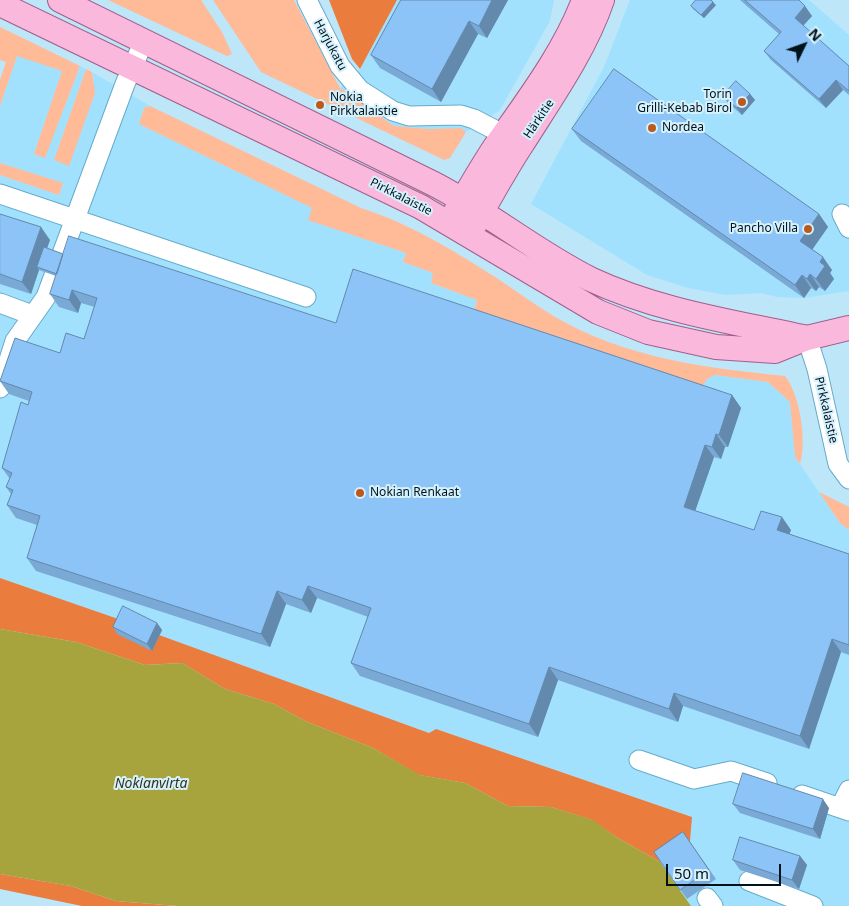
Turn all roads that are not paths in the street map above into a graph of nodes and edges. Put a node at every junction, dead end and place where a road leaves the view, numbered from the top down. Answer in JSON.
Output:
{"nodes":[{"id":1,"x":60,"y":0,"type":"edge"},
{"id":2,"x":307,"y":0,"type":"edge"},
{"id":3,"x":584,"y":0,"type":"edge"},
{"id":4,"x":602,"y":0,"type":"edge"},
{"id":5,"x":0,"y":4,"type":"edge"},
{"id":6,"x":144,"y":41,"type":"junction"},
{"id":7,"x":132,"y":66,"type":"junction"},
{"id":8,"x":513,"y":140,"type":"junction"},
{"id":9,"x":0,"y":194,"type":"edge"},
{"id":10,"x":473,"y":205,"type":"junction"},
{"id":11,"x":74,"y":220,"type":"junction"},
{"id":12,"x":459,"y":228,"type":"junction"},
{"id":13,"x":306,"y":297,"type":"dead end"},
{"id":14,"x":0,"y":303,"type":"edge"},
{"id":15,"x":32,"y":315,"type":"junction"},
{"id":16,"x":849,"y":328,"type":"edge"},
{"id":17,"x":807,"y":338,"type":"junction"},
{"id":18,"x":0,"y":388,"type":"edge"},
{"id":19,"x":849,"y":479,"type":"edge"},
{"id":20,"x":639,"y":760,"type":"dead end"},
{"id":21,"x":849,"y":790,"type":"edge"},
{"id":22,"x":845,"y":809,"type":"edge"},
{"id":23,"x":749,"y":881,"type":"dead end"},
{"id":24,"x":813,"y":906,"type":"edge"}],
"edges":[{"from":1,"to":6,"type":"main road","name":"Pirkkalaistie"},
{"from":2,"to":8,"type":"street","name":"Harjukatu"},
{"from":3,"to":8,"type":"main road","name":"Härkitie"},
{"from":4,"to":8,"type":"main road","name":"Härkitie"},
{"from":5,"to":7,"type":"main road","name":"Pirkkalaistie"},
{"from":6,"to":7,"type":"street"},
{"from":6,"to":10,"type":"main road","name":"Pirkkalaistie"},
{"from":7,"to":11,"type":"street"},
{"from":7,"to":12,"type":"main road","name":"Pirkkalaistie"},
{"from":8,"to":10,"type":"main road","name":"Härkitie"},
{"from":9,"to":11,"type":"street"},
{"from":10,"to":12,"type":"main road","name":"Härkitie"},
{"from":10,"to":17,"type":"main road","name":"Pirkkalaistie"},
{"from":11,"to":13,"type":"street"},
{"from":11,"to":15,"type":"street"},
{"from":12,"to":17,"type":"main road","name":"Pirkkalaistie"},
{"from":14,"to":15,"type":"street"},
{"from":15,"to":18,"type":"street"},
{"from":16,"to":17,"type":"main road"},
{"from":17,"to":19,"type":"street","name":"Pirkkalaistie"},
{"from":20,"to":22,"type":"street"},
{"from":21,"to":22,"type":"street"},
{"from":23,"to":24,"type":"street"}]}
